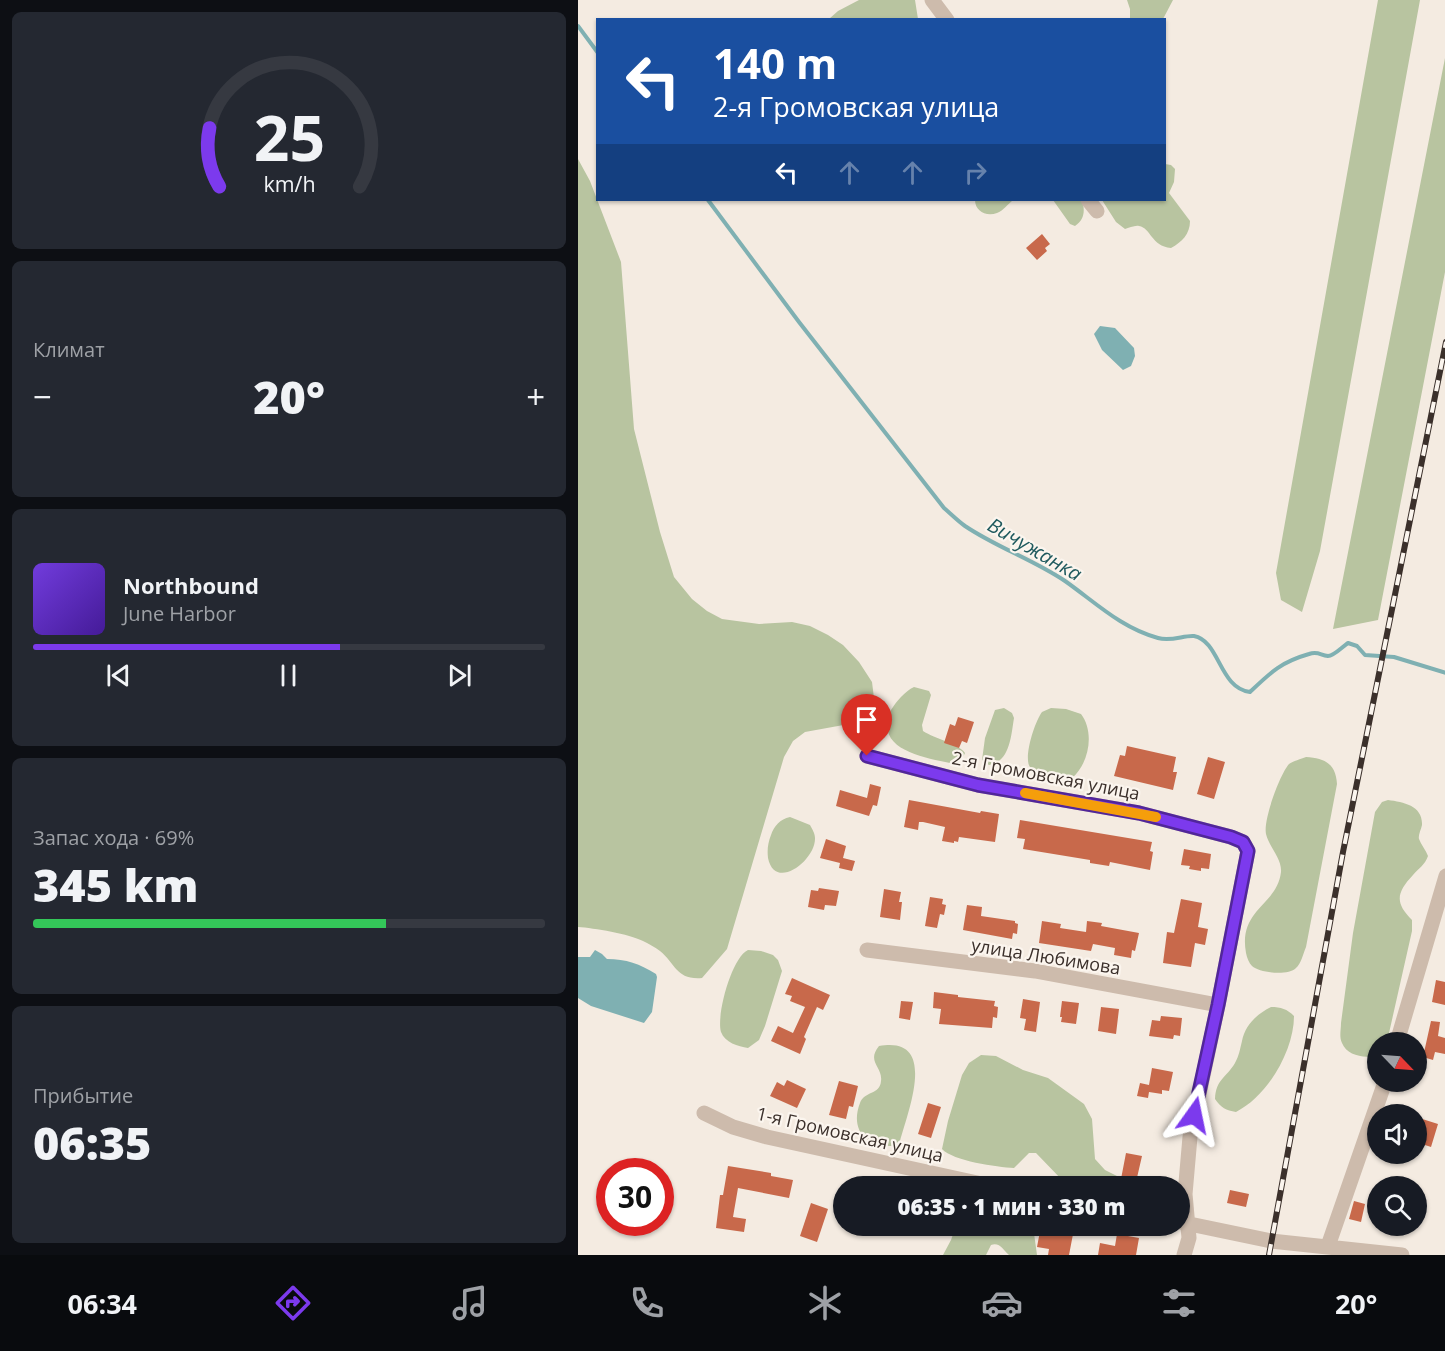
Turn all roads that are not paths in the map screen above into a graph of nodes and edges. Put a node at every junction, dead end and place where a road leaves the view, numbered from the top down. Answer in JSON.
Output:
{"nodes":[{"id":1,"x":932,"y":0,"type":"edge"},
{"id":2,"x":946,"y":18,"type":"edge"},
{"id":3,"x":867,"y":756,"type":"dead end"},
{"id":4,"x":1445,"y":876,"type":"edge"},
{"id":5,"x":868,"y":950,"type":"dead end"},
{"id":6,"x":1218,"y":1005,"type":"junction"},
{"id":7,"x":1400,"y":1032,"type":"edge"},
{"id":8,"x":1382,"y":1092,"type":"edge"},
{"id":9,"x":704,"y":1113,"type":"dead end"},
{"id":10,"x":945,"y":1176,"type":"edge"},
{"id":11,"x":1187,"y":1176,"type":"edge"},
{"id":12,"x":1190,"y":1224,"type":"edge"},
{"id":13,"x":1188,"y":1236,"type":"edge"},
{"id":14,"x":1328,"y":1246,"type":"junction"},
{"id":15,"x":1308,"y":1250,"type":"edge"},
{"id":16,"x":1184,"y":1255,"type":"edge"},
{"id":17,"x":1402,"y":1255,"type":"edge"}],
"edges":[{"from":1,"to":2,"type":"street"},
{"from":3,"to":6,"type":"street","name":"2-я Громовская улица"},
{"from":4,"to":7,"type":"street"},
{"from":5,"to":6,"type":"street","name":"улица Любимова"},
{"from":6,"to":11,"type":"street"},
{"from":8,"to":14,"type":"street"},
{"from":9,"to":10,"type":"street","name":"1-я Громовская улица"},
{"from":12,"to":15,"type":"street"},
{"from":13,"to":16,"type":"street"},
{"from":14,"to":15,"type":"street"},
{"from":14,"to":17,"type":"street"}]}
